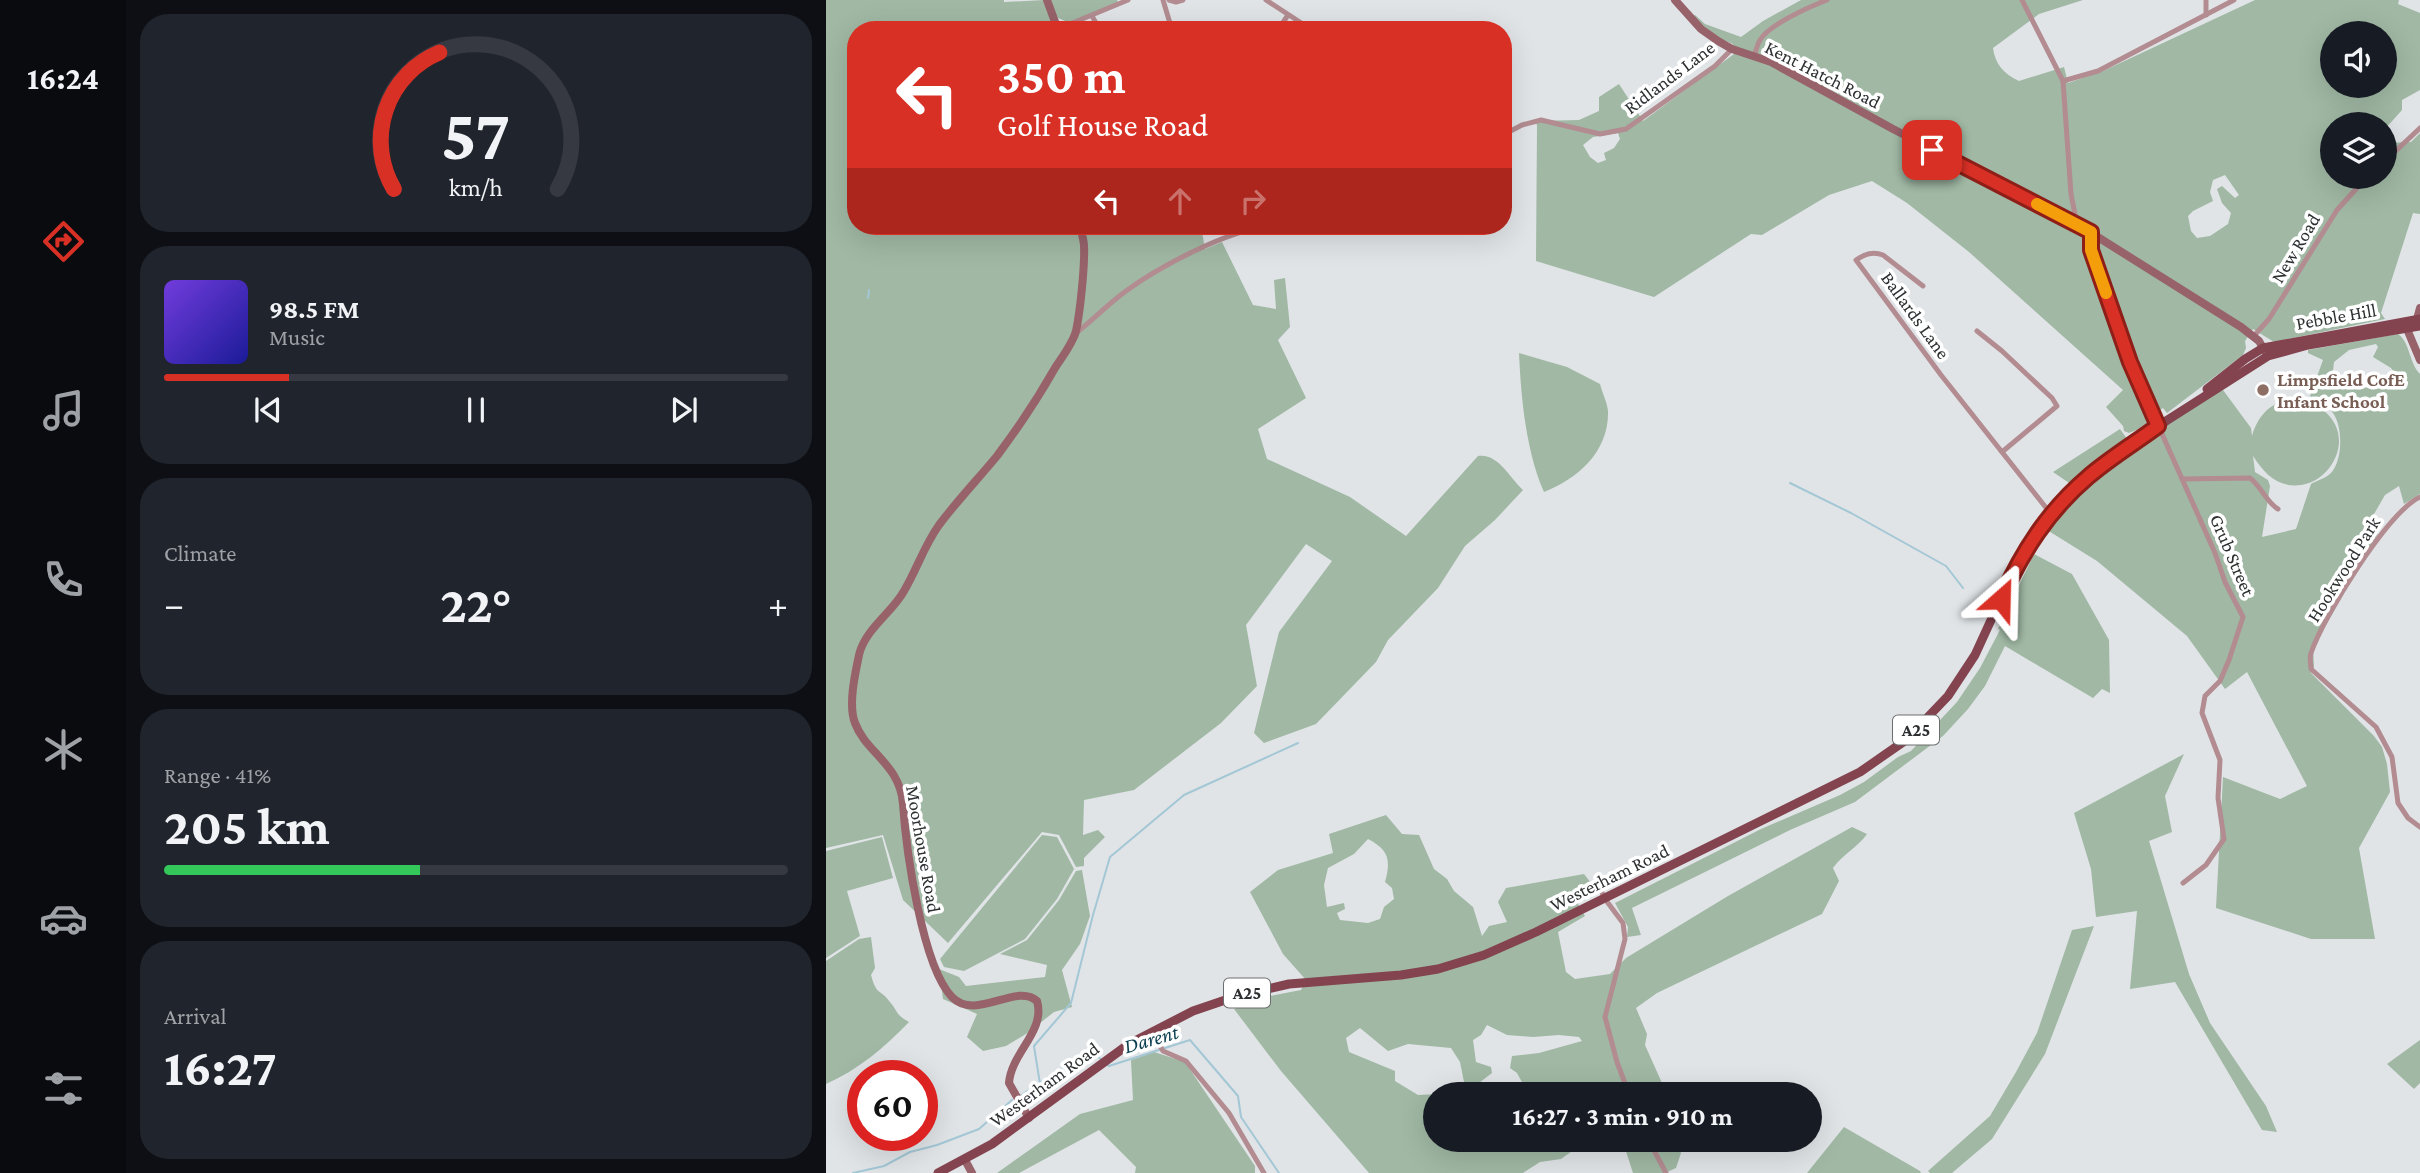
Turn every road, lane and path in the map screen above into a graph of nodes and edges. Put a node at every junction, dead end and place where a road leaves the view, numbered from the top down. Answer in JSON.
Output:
{"nodes":[{"id":1,"x":1047,"y":0,"type":"edge"},
{"id":2,"x":1128,"y":0,"type":"edge"},
{"id":3,"x":1169,"y":0,"type":"edge"},
{"id":4,"x":1183,"y":0,"type":"edge"},
{"id":5,"x":1266,"y":0,"type":"edge"},
{"id":6,"x":1675,"y":0,"type":"edge"},
{"id":7,"x":1827,"y":0,"type":"edge"},
{"id":8,"x":2022,"y":0,"type":"edge"},
{"id":9,"x":2206,"y":0,"type":"edge"},
{"id":10,"x":2234,"y":0,"type":"edge"},
{"id":11,"x":1164,"y":2,"type":"edge"},
{"id":12,"x":1176,"y":2,"type":"junction"},
{"id":13,"x":1288,"y":15,"type":"junction"},
{"id":14,"x":2206,"y":15,"type":"junction"},
{"id":15,"x":1091,"y":16,"type":"junction"},
{"id":16,"x":1055,"y":21,"type":"edge"},
{"id":17,"x":1078,"y":21,"type":"edge"},
{"id":18,"x":1094,"y":21,"type":"edge"},
{"id":19,"x":1169,"y":21,"type":"edge"},
{"id":20,"x":1284,"y":21,"type":"edge"},
{"id":21,"x":1298,"y":21,"type":"edge"},
{"id":22,"x":1732,"y":49,"type":"junction"},
{"id":23,"x":1754,"y":56,"type":"junction"},
{"id":24,"x":2066,"y":81,"type":"junction"},
{"id":25,"x":2420,"y":128,"type":"edge"},
{"id":26,"x":1512,"y":130,"type":"edge"},
{"id":27,"x":2397,"y":150,"type":"edge"},
{"id":28,"x":2356,"y":189,"type":"edge"},
{"id":29,"x":2077,"y":224,"type":"junction"},
{"id":30,"x":2091,"y":232,"type":"junction"},
{"id":31,"x":1082,"y":235,"type":"edge"},
{"id":32,"x":1230,"y":235,"type":"edge"},
{"id":33,"x":1923,"y":286,"type":"dead end"},
{"id":34,"x":2420,"y":308,"type":"edge"},
{"id":35,"x":2415,"y":323,"type":"edge"},
{"id":36,"x":1977,"y":331,"type":"dead end"},
{"id":37,"x":1076,"y":333,"type":"junction"},
{"id":38,"x":2253,"y":337,"type":"junction"},
{"id":39,"x":2262,"y":355,"type":"junction"},
{"id":40,"x":2419,"y":358,"type":"edge"},
{"id":41,"x":2162,"y":424,"type":"junction"},
{"id":42,"x":2001,"y":452,"type":"junction"},
{"id":43,"x":2182,"y":479,"type":"junction"},
{"id":44,"x":2420,"y":497,"type":"edge"},
{"id":45,"x":2278,"y":509,"type":"dead end"},
{"id":46,"x":2051,"y":514,"type":"junction"},
{"id":47,"x":2420,"y":827,"type":"edge"},
{"id":48,"x":2183,"y":883,"type":"dead end"},
{"id":49,"x":1598,"y":884,"type":"dead end"},
{"id":50,"x":1605,"y":899,"type":"junction"},
{"id":51,"x":1151,"y":1031,"type":"junction"},
{"id":52,"x":1624,"y":1082,"type":"edge"},
{"id":53,"x":1029,"y":1118,"type":"junction"},
{"id":54,"x":1655,"y":1152,"type":"edge"},
{"id":55,"x":965,"y":1160,"type":"junction"},
{"id":56,"x":938,"y":1173,"type":"edge"},
{"id":57,"x":972,"y":1173,"type":"edge"},
{"id":58,"x":1264,"y":1173,"type":"edge"},
{"id":59,"x":1666,"y":1173,"type":"edge"}],
"edges":[{"from":1,"to":16,"type":"street"},
{"from":2,"to":15,"type":"street"},
{"from":3,"to":12,"type":"street"},
{"from":4,"to":12,"type":"street"},
{"from":5,"to":13,"type":"street"},
{"from":6,"to":22,"type":"street","name":"Kent Hatch Road"},
{"from":7,"to":23,"type":"street"},
{"from":8,"to":24,"type":"street"},
{"from":9,"to":14,"type":"street"},
{"from":10,"to":14,"type":"street"},
{"from":11,"to":12,"type":"street"},
{"from":11,"to":19,"type":"street"},
{"from":13,"to":20,"type":"street"},
{"from":13,"to":21,"type":"street"},
{"from":14,"to":24,"type":"street"},
{"from":15,"to":17,"type":"street"},
{"from":15,"to":18,"type":"street"},
{"from":22,"to":23,"type":"street","name":"Kent Hatch Road"},
{"from":22,"to":26,"type":"street","name":"Ridlands Lane"},
{"from":23,"to":29,"type":"street","name":"Kent Hatch Road"},
{"from":24,"to":29,"type":"street"},
{"from":25,"to":27,"type":"street"},
{"from":28,"to":38,"type":"street","name":"New Road"},
{"from":29,"to":30,"type":"street","name":"Kent Hatch Road"},
{"from":30,"to":38,"type":"street","name":"Kent Hatch Road"},
{"from":30,"to":41,"type":"street","name":"Grub Street"},
{"from":31,"to":37,"type":"street","name":"Moorhouse Road"},
{"from":32,"to":37,"type":"street"},
{"from":33,"to":42,"type":"street","name":"Ballards Lane"},
{"from":34,"to":35,"type":"street"},
{"from":35,"to":39,"type":"main road","name":"Pebble Hill","number":"A25"},
{"from":35,"to":40,"type":"street"},
{"from":36,"to":42,"type":"street","name":"Ballards Lane"},
{"from":37,"to":53,"type":"street","name":"Moorhouse Road"},
{"from":38,"to":39,"type":"street"},
{"from":39,"to":41,"type":"main road","name":"Westerham Road","number":"A25"},
{"from":41,"to":43,"type":"street","name":"Grub Street"},
{"from":41,"to":46,"type":"main road","name":"Westerham Road","number":"A25"},
{"from":42,"to":46,"type":"street","name":"Ballards Lane"},
{"from":43,"to":45,"type":"street"},
{"from":43,"to":48,"type":"street","name":"Grub Street"},
{"from":44,"to":47,"type":"street","name":"Hookwood Park"},
{"from":46,"to":50,"type":"main road","name":"Westerham Road","number":"A25"},
{"from":49,"to":50,"type":"street"},
{"from":50,"to":51,"type":"main road","name":"Westerham Road","number":"A25"},
{"from":50,"to":52,"type":"street"},
{"from":51,"to":53,"type":"main road","name":"Westerham Road","number":"A25"},
{"from":51,"to":58,"type":"street"},
{"from":53,"to":55,"type":"main road","name":"Westerham Road","number":"A25"},
{"from":54,"to":59,"type":"street"},
{"from":55,"to":56,"type":"main road","name":"Westerham Road","number":"A25"},
{"from":55,"to":57,"type":"street"}]}
